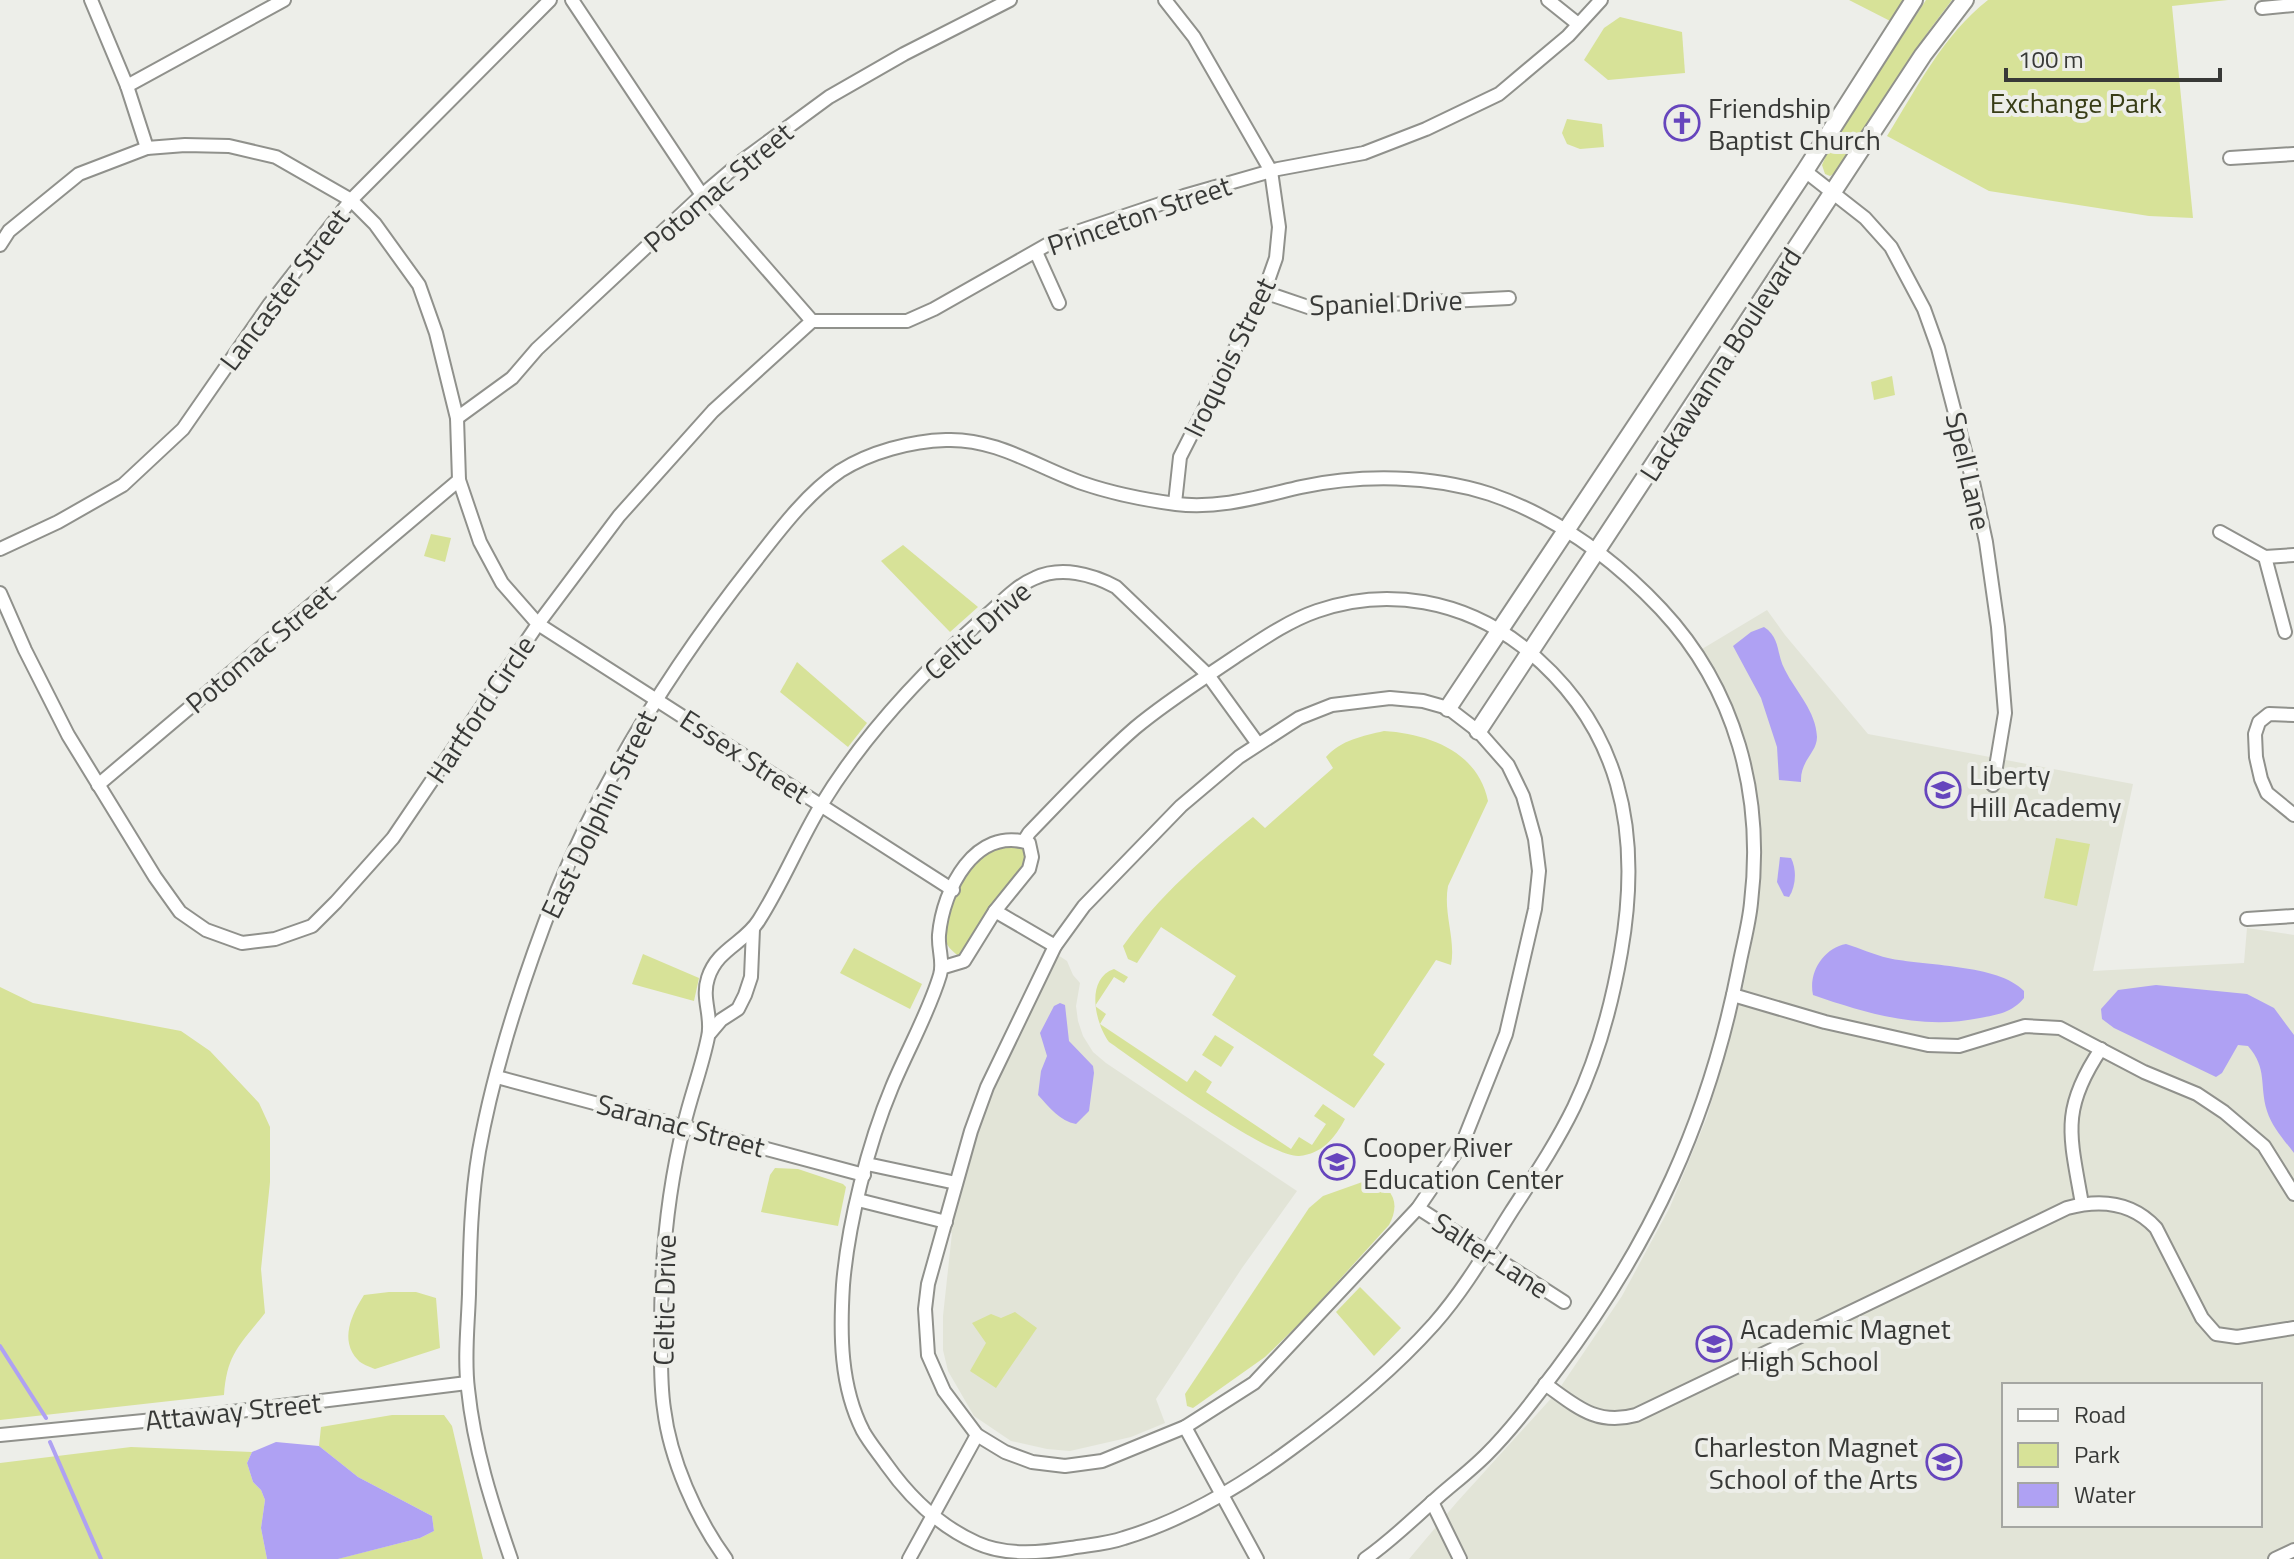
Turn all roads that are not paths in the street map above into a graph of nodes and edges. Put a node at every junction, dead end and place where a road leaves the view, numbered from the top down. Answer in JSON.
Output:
{"nodes":[{"id":1,"x":91,"y":0,"type":"edge"},
{"id":2,"x":284,"y":0,"type":"edge"},
{"id":3,"x":550,"y":0,"type":"edge"},
{"id":4,"x":572,"y":0,"type":"edge"},
{"id":5,"x":1010,"y":0,"type":"edge"},
{"id":6,"x":1165,"y":0,"type":"edge"},
{"id":7,"x":1548,"y":0,"type":"edge"},
{"id":8,"x":1601,"y":0,"type":"edge"},
{"id":9,"x":1914,"y":0,"type":"edge"},
{"id":10,"x":1965,"y":0,"type":"edge"},
{"id":11,"x":2294,"y":5,"type":"edge"},
{"id":12,"x":2262,"y":8,"type":"dead end"},
{"id":13,"x":1578,"y":24,"type":"junction"},
{"id":14,"x":127,"y":86,"type":"junction"},
{"id":15,"x":147,"y":148,"type":"junction"},
{"id":16,"x":2294,"y":154,"type":"edge"},
{"id":17,"x":2230,"y":158,"type":"dead end"},
{"id":18,"x":1271,"y":171,"type":"junction"},
{"id":19,"x":1805,"y":171,"type":"junction"},
{"id":20,"x":1832,"y":193,"type":"junction"},
{"id":21,"x":702,"y":195,"type":"junction"},
{"id":22,"x":351,"y":200,"type":"junction"},
{"id":23,"x":0,"y":245,"type":"edge"},
{"id":24,"x":1036,"y":252,"type":"junction"},
{"id":25,"x":1264,"y":292,"type":"junction"},
{"id":26,"x":1509,"y":298,"type":"dead end"},
{"id":27,"x":1059,"y":303,"type":"dead end"},
{"id":28,"x":812,"y":321,"type":"junction"},
{"id":29,"x":457,"y":418,"type":"junction"},
{"id":30,"x":459,"y":480,"type":"junction"},
{"id":31,"x":1175,"y":503,"type":"junction"},
{"id":32,"x":1567,"y":530,"type":"junction"},
{"id":33,"x":2220,"y":532,"type":"dead end"},
{"id":34,"x":0,"y":549,"type":"edge"},
{"id":35,"x":1598,"y":550,"type":"junction"},
{"id":36,"x":2294,"y":555,"type":"edge"},
{"id":37,"x":2265,"y":557,"type":"junction"},
{"id":38,"x":0,"y":593,"type":"edge"},
{"id":39,"x":538,"y":624,"type":"junction"},
{"id":40,"x":1501,"y":630,"type":"junction"},
{"id":41,"x":2285,"y":632,"type":"dead end"},
{"id":42,"x":1530,"y":653,"type":"junction"},
{"id":43,"x":1208,"y":675,"type":"junction"},
{"id":44,"x":655,"y":698,"type":"junction"},
{"id":45,"x":1448,"y":708,"type":"junction"},
{"id":46,"x":2294,"y":715,"type":"edge"},
{"id":47,"x":1478,"y":731,"type":"junction"},
{"id":48,"x":1258,"y":744,"type":"junction"},
{"id":49,"x":98,"y":785,"type":"junction"},
{"id":50,"x":1993,"y":785,"type":"dead end"},
{"id":51,"x":821,"y":805,"type":"junction"},
{"id":52,"x":2294,"y":815,"type":"edge"},
{"id":53,"x":1024,"y":841,"type":"junction"},
{"id":54,"x":953,"y":890,"type":"junction"},
{"id":55,"x":995,"y":911,"type":"junction"},
{"id":56,"x":2294,"y":916,"type":"edge"},
{"id":57,"x":2247,"y":919,"type":"dead end"},
{"id":58,"x":753,"y":929,"type":"junction"},
{"id":59,"x":1055,"y":946,"type":"junction"},
{"id":60,"x":944,"y":967,"type":"junction"},
{"id":61,"x":1733,"y":995,"type":"junction"},
{"id":62,"x":710,"y":1033,"type":"junction"},
{"id":63,"x":2101,"y":1049,"type":"junction"},
{"id":64,"x":497,"y":1077,"type":"junction"},
{"id":65,"x":683,"y":1126,"type":"junction"},
{"id":66,"x":866,"y":1169,"type":"junction"},
{"id":67,"x":956,"y":1183,"type":"junction"},
{"id":68,"x":2294,"y":1194,"type":"edge"},
{"id":69,"x":858,"y":1200,"type":"junction"},
{"id":70,"x":2082,"y":1204,"type":"junction"},
{"id":71,"x":1418,"y":1208,"type":"junction"},
{"id":72,"x":946,"y":1222,"type":"junction"},
{"id":73,"x":1486,"y":1252,"type":"junction"},
{"id":74,"x":1564,"y":1302,"type":"dead end"},
{"id":75,"x":2294,"y":1328,"type":"edge"},
{"id":76,"x":467,"y":1383,"type":"junction"},
{"id":77,"x":1545,"y":1384,"type":"junction"},
{"id":78,"x":1185,"y":1427,"type":"junction"},
{"id":79,"x":0,"y":1435,"type":"edge"},
{"id":80,"x":977,"y":1435,"type":"junction"},
{"id":81,"x":1223,"y":1493,"type":"junction"},
{"id":82,"x":1432,"y":1502,"type":"junction"},
{"id":83,"x":932,"y":1517,"type":"junction"},
{"id":84,"x":2294,"y":1550,"type":"edge"},
{"id":85,"x":511,"y":1559,"type":"edge"},
{"id":86,"x":726,"y":1559,"type":"edge"},
{"id":87,"x":909,"y":1559,"type":"edge"},
{"id":88,"x":1257,"y":1559,"type":"edge"},
{"id":89,"x":1365,"y":1559,"type":"edge"},
{"id":90,"x":1460,"y":1559,"type":"edge"},
{"id":91,"x":2275,"y":1559,"type":"edge"}],
"edges":[{"from":1,"to":14,"type":"street"},
{"from":2,"to":14,"type":"street"},
{"from":3,"to":22,"type":"street","name":"Lancaster Street"},
{"from":4,"to":21,"type":"street"},
{"from":5,"to":21,"type":"street","name":"Potomac Street"},
{"from":6,"to":18,"type":"street","name":"Iroquois Street"},
{"from":7,"to":13,"type":"street"},
{"from":8,"to":13,"type":"street","name":"Princeton Street"},
{"from":9,"to":19,"type":"street","name":"Lackawanna Boulevard"},
{"from":10,"to":20,"type":"street","name":"Lackawanna Boulevard"},
{"from":11,"to":12,"type":"street"},
{"from":13,"to":18,"type":"street","name":"Princeton Street"},
{"from":14,"to":15,"type":"street"},
{"from":15,"to":22,"type":"street","name":"Hartford Circle"},
{"from":15,"to":23,"type":"street","name":"Hartford Circle"},
{"from":16,"to":17,"type":"street"},
{"from":18,"to":24,"type":"street","name":"Princeton Street"},
{"from":18,"to":25,"type":"street","name":"Iroquois Street"},
{"from":19,"to":20,"type":"street","name":"Spell Lane"},
{"from":19,"to":32,"type":"street","name":"Lackawanna Boulevard"},
{"from":20,"to":35,"type":"street","name":"Lackawanna Boulevard"},
{"from":20,"to":50,"type":"street","name":"Spell Lane"},
{"from":21,"to":28,"type":"street"},
{"from":21,"to":29,"type":"street","name":"Potomac Street"},
{"from":22,"to":29,"type":"street","name":"Hartford Circle"},
{"from":22,"to":34,"type":"street","name":"Lancaster Street"},
{"from":24,"to":27,"type":"street"},
{"from":24,"to":28,"type":"street","name":"Princeton Street"},
{"from":25,"to":26,"type":"street","name":"Spaniel Drive"},
{"from":25,"to":31,"type":"street","name":"Iroquois Street"},
{"from":28,"to":39,"type":"street"},
{"from":29,"to":30,"type":"street","name":"Hartford Circle"},
{"from":30,"to":39,"type":"street","name":"Hartford Circle"},
{"from":30,"to":49,"type":"street","name":"Potomac Street"},
{"from":31,"to":32,"type":"street","name":"East Dolphin Street"},
{"from":31,"to":44,"type":"street","name":"East Dolphin Street"},
{"from":32,"to":35,"type":"street","name":"East Dolphin Street"},
{"from":32,"to":40,"type":"street","name":"Lackawanna Boulevard"},
{"from":33,"to":37,"type":"street"},
{"from":35,"to":42,"type":"street","name":"Lackawanna Boulevard"},
{"from":35,"to":61,"type":"street","name":"East Dolphin Street"},
{"from":36,"to":37,"type":"street"},
{"from":37,"to":41,"type":"street"},
{"from":38,"to":49,"type":"street","name":"Hartford Circle"},
{"from":39,"to":44,"type":"street","name":"Essex Street"},
{"from":39,"to":49,"type":"street","name":"Hartford Circle"},
{"from":40,"to":42,"type":"street"},
{"from":40,"to":43,"type":"street"},
{"from":40,"to":45,"type":"street","name":"Lackawanna Boulevard"},
{"from":42,"to":47,"type":"street","name":"Lackawanna Boulevard"},
{"from":42,"to":73,"type":"street"},
{"from":43,"to":48,"type":"street","name":"Celtic Drive"},
{"from":43,"to":51,"type":"street","name":"Celtic Drive"},
{"from":43,"to":53,"type":"street"},
{"from":44,"to":51,"type":"street","name":"Essex Street"},
{"from":44,"to":64,"type":"street","name":"East Dolphin Street"},
{"from":45,"to":47,"type":"street"},
{"from":45,"to":48,"type":"street"},
{"from":46,"to":52,"type":"street"},
{"from":47,"to":71,"type":"street"},
{"from":48,"to":59,"type":"street"},
{"from":51,"to":54,"type":"street","name":"Essex Street"},
{"from":51,"to":58,"type":"street","name":"Celtic Drive"},
{"from":53,"to":54,"type":"street"},
{"from":53,"to":55,"type":"street"},
{"from":54,"to":60,"type":"street"},
{"from":55,"to":59,"type":"street"},
{"from":55,"to":60,"type":"street"},
{"from":56,"to":57,"type":"street"},
{"from":58,"to":62,"type":"street","name":"Celtic Drive"},
{"from":58,"to":62,"type":"street","name":"Celtic Drive"},
{"from":59,"to":67,"type":"street"},
{"from":60,"to":66,"type":"street"},
{"from":61,"to":63,"type":"street"},
{"from":61,"to":77,"type":"street","name":"East Dolphin Street"},
{"from":62,"to":65,"type":"street","name":"Celtic Drive"},
{"from":63,"to":68,"type":"street"},
{"from":63,"to":70,"type":"street"},
{"from":64,"to":65,"type":"street","name":"Saranac Street"},
{"from":64,"to":76,"type":"street","name":"East Dolphin Street"},
{"from":65,"to":66,"type":"street","name":"Saranac Street"},
{"from":65,"to":86,"type":"street","name":"Celtic Drive"},
{"from":66,"to":67,"type":"street","name":"Saranac Street"},
{"from":66,"to":69,"type":"street"},
{"from":67,"to":72,"type":"street"},
{"from":69,"to":72,"type":"street"},
{"from":69,"to":83,"type":"street"},
{"from":70,"to":75,"type":"street"},
{"from":70,"to":77,"type":"street"},
{"from":71,"to":73,"type":"street","name":"Salter Lane"},
{"from":71,"to":78,"type":"street"},
{"from":72,"to":80,"type":"street"},
{"from":73,"to":74,"type":"street","name":"Salter Lane"},
{"from":73,"to":81,"type":"street"},
{"from":76,"to":79,"type":"street","name":"Attaway Street"},
{"from":76,"to":85,"type":"street","name":"East Dolphin Street"},
{"from":77,"to":82,"type":"street","name":"East Dolphin Street"},
{"from":78,"to":80,"type":"street"},
{"from":78,"to":81,"type":"street"},
{"from":80,"to":83,"type":"street"},
{"from":81,"to":83,"type":"street"},
{"from":81,"to":88,"type":"street"},
{"from":82,"to":89,"type":"street","name":"East Dolphin Street"},
{"from":82,"to":90,"type":"street"},
{"from":83,"to":87,"type":"street"},
{"from":84,"to":91,"type":"street"}]}
